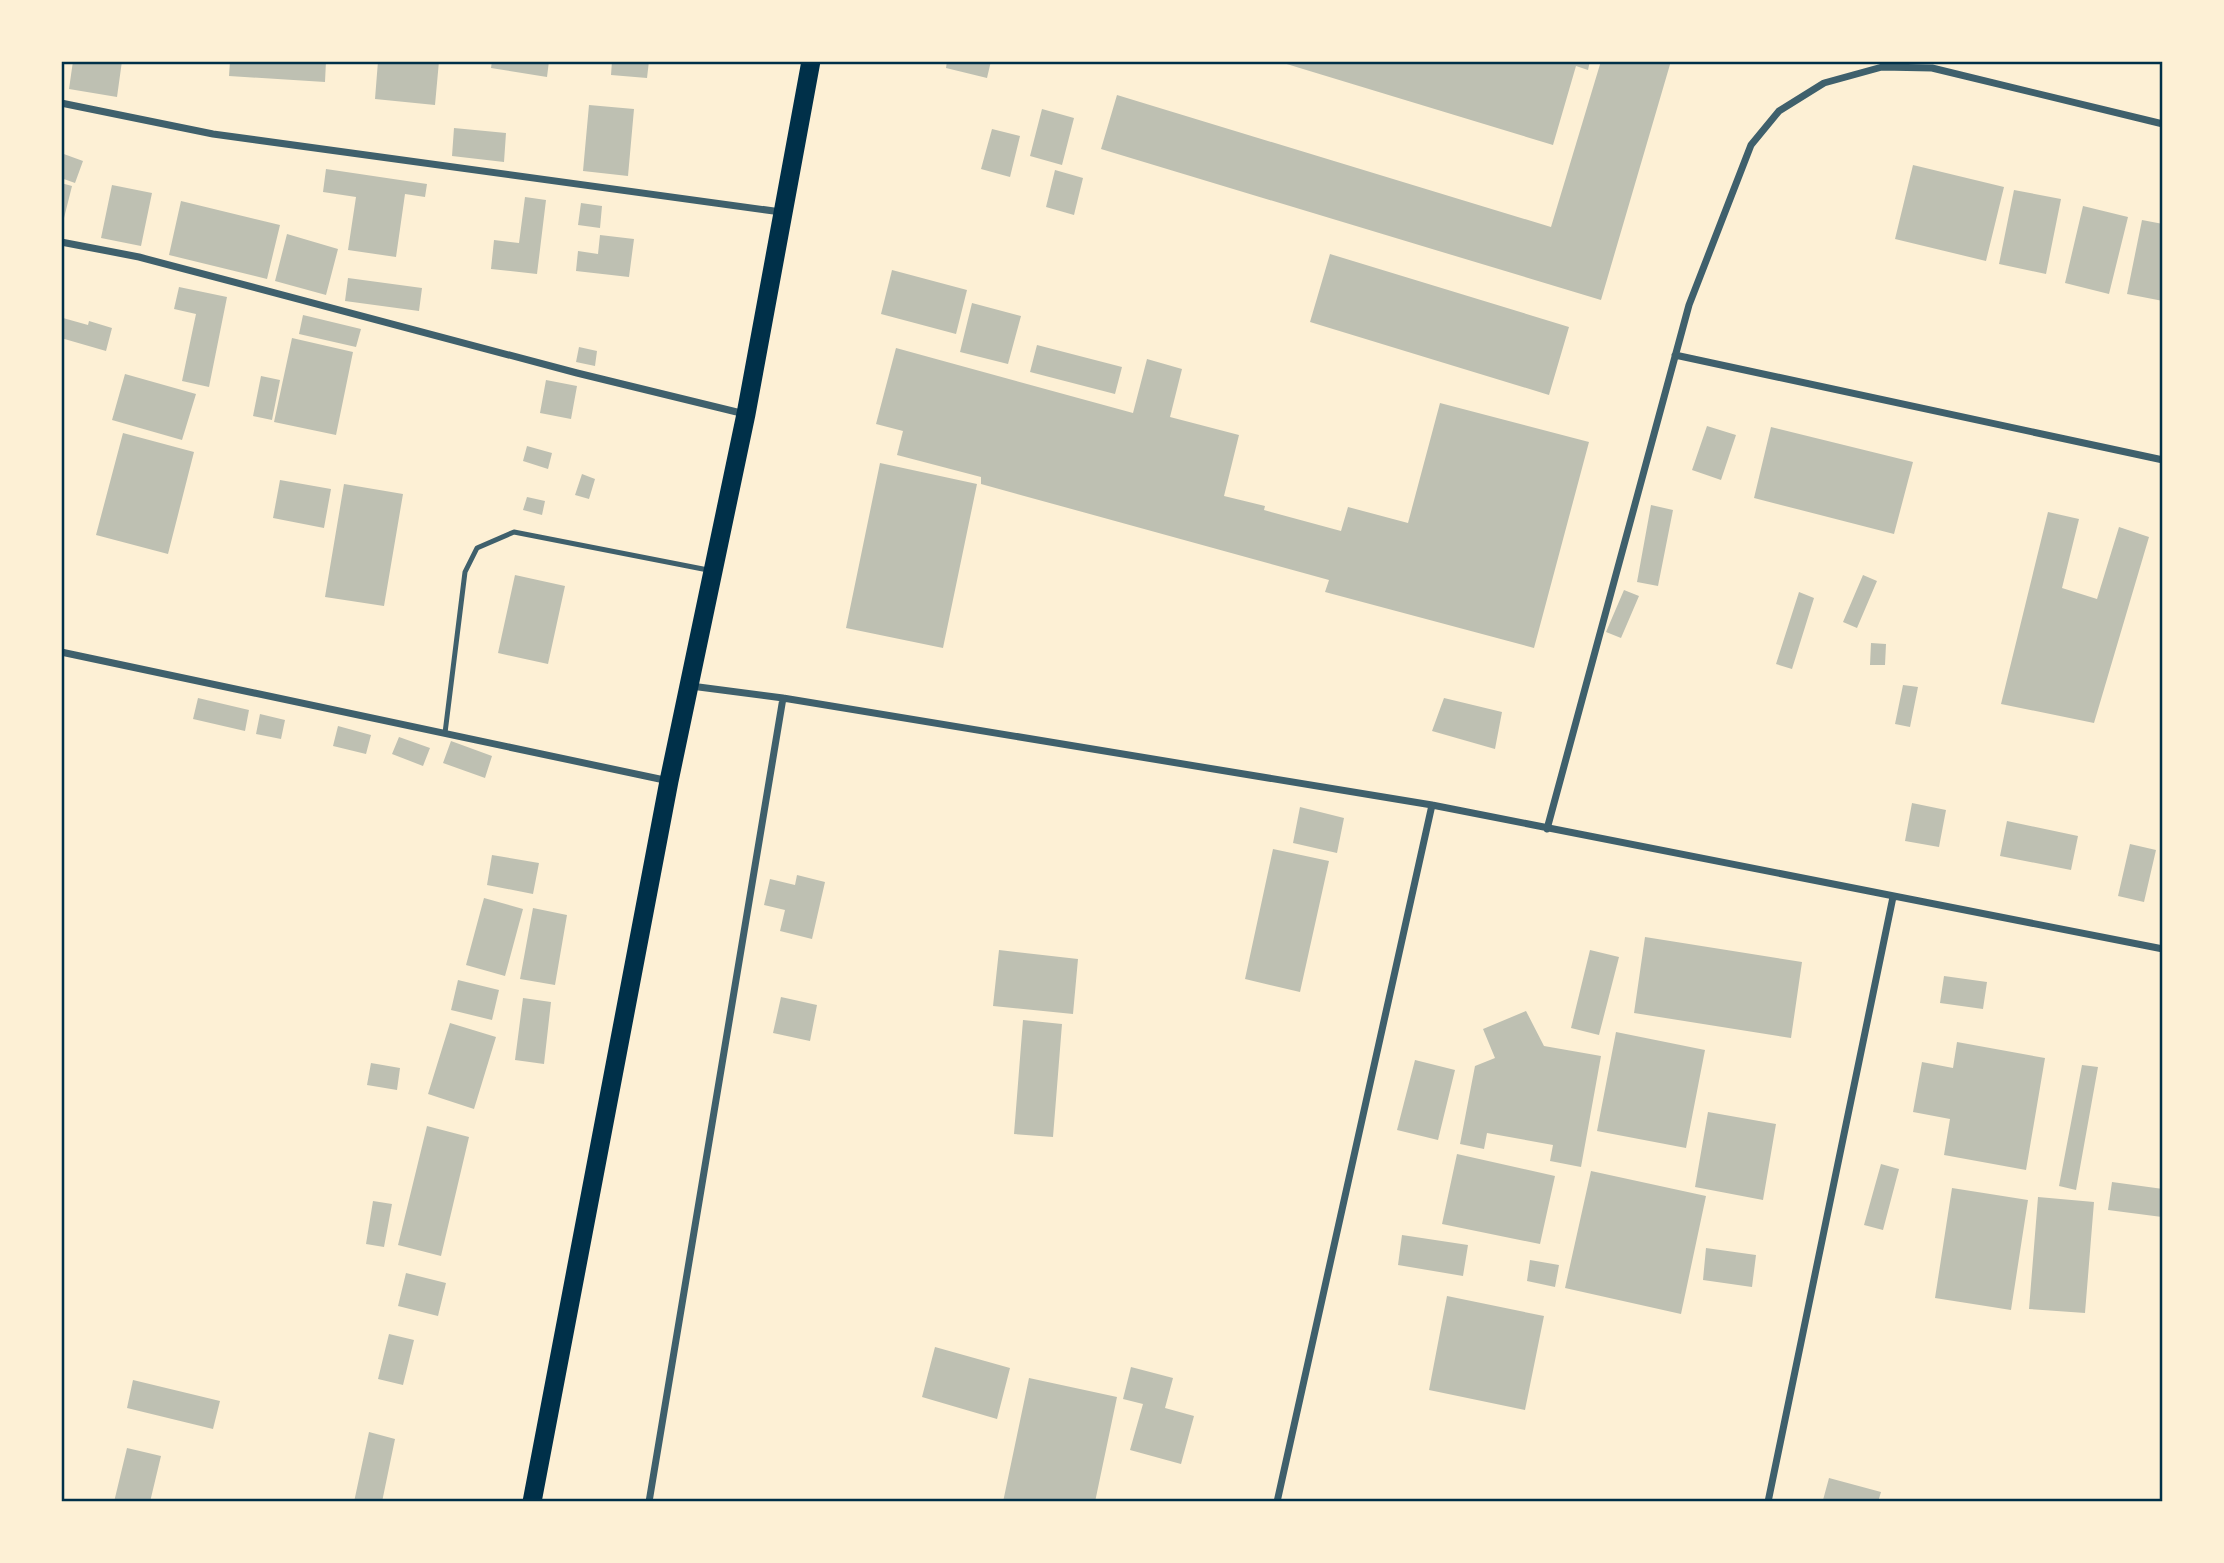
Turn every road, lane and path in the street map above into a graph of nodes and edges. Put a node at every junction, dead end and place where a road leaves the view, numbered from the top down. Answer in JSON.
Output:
{"nodes":[{"id":1,"x":811,"y":61,"type":"edge"},
{"id":2,"x":61,"y":103,"type":"edge"},
{"id":3,"x":2163,"y":124,"type":"edge"},
{"id":4,"x":781,"y":212,"type":"junction"},
{"id":5,"x":61,"y":242,"type":"edge"},
{"id":6,"x":1675,"y":355,"type":"junction"},
{"id":7,"x":746,"y":414,"type":"junction"},
{"id":8,"x":2163,"y":460,"type":"edge"},
{"id":9,"x":714,"y":572,"type":"junction"},
{"id":10,"x":61,"y":652,"type":"edge"},
{"id":11,"x":691,"y":687,"type":"junction"},
{"id":12,"x":783,"y":698,"type":"junction"},
{"id":13,"x":445,"y":733,"type":"junction"},
{"id":14,"x":669,"y":781,"type":"junction"},
{"id":15,"x":1432,"y":805,"type":"junction"},
{"id":16,"x":1547,"y":829,"type":"junction"},
{"id":17,"x":1894,"y":897,"type":"junction"},
{"id":18,"x":2163,"y":949,"type":"edge"},
{"id":19,"x":532,"y":1502,"type":"edge"},
{"id":20,"x":649,"y":1502,"type":"edge"},
{"id":21,"x":1277,"y":1502,"type":"edge"},
{"id":22,"x":1768,"y":1502,"type":"edge"}],
"edges":[{"from":1,"to":4,"type":"highway"},
{"from":2,"to":4,"type":"street"},
{"from":3,"to":6,"type":"street"},
{"from":4,"to":7,"type":"highway"},
{"from":5,"to":7,"type":"street"},
{"from":6,"to":8,"type":"street"},
{"from":6,"to":16,"type":"street"},
{"from":7,"to":9,"type":"highway"},
{"from":9,"to":11,"type":"highway"},
{"from":9,"to":13,"type":"lane"},
{"from":10,"to":13,"type":"street"},
{"from":11,"to":12,"type":"street"},
{"from":11,"to":14,"type":"highway"},
{"from":12,"to":15,"type":"street"},
{"from":12,"to":20,"type":"street"},
{"from":13,"to":14,"type":"street"},
{"from":14,"to":19,"type":"highway"},
{"from":15,"to":16,"type":"street"},
{"from":15,"to":21,"type":"street"},
{"from":16,"to":17,"type":"street"},
{"from":17,"to":18,"type":"street"},
{"from":17,"to":22,"type":"street"}]}
